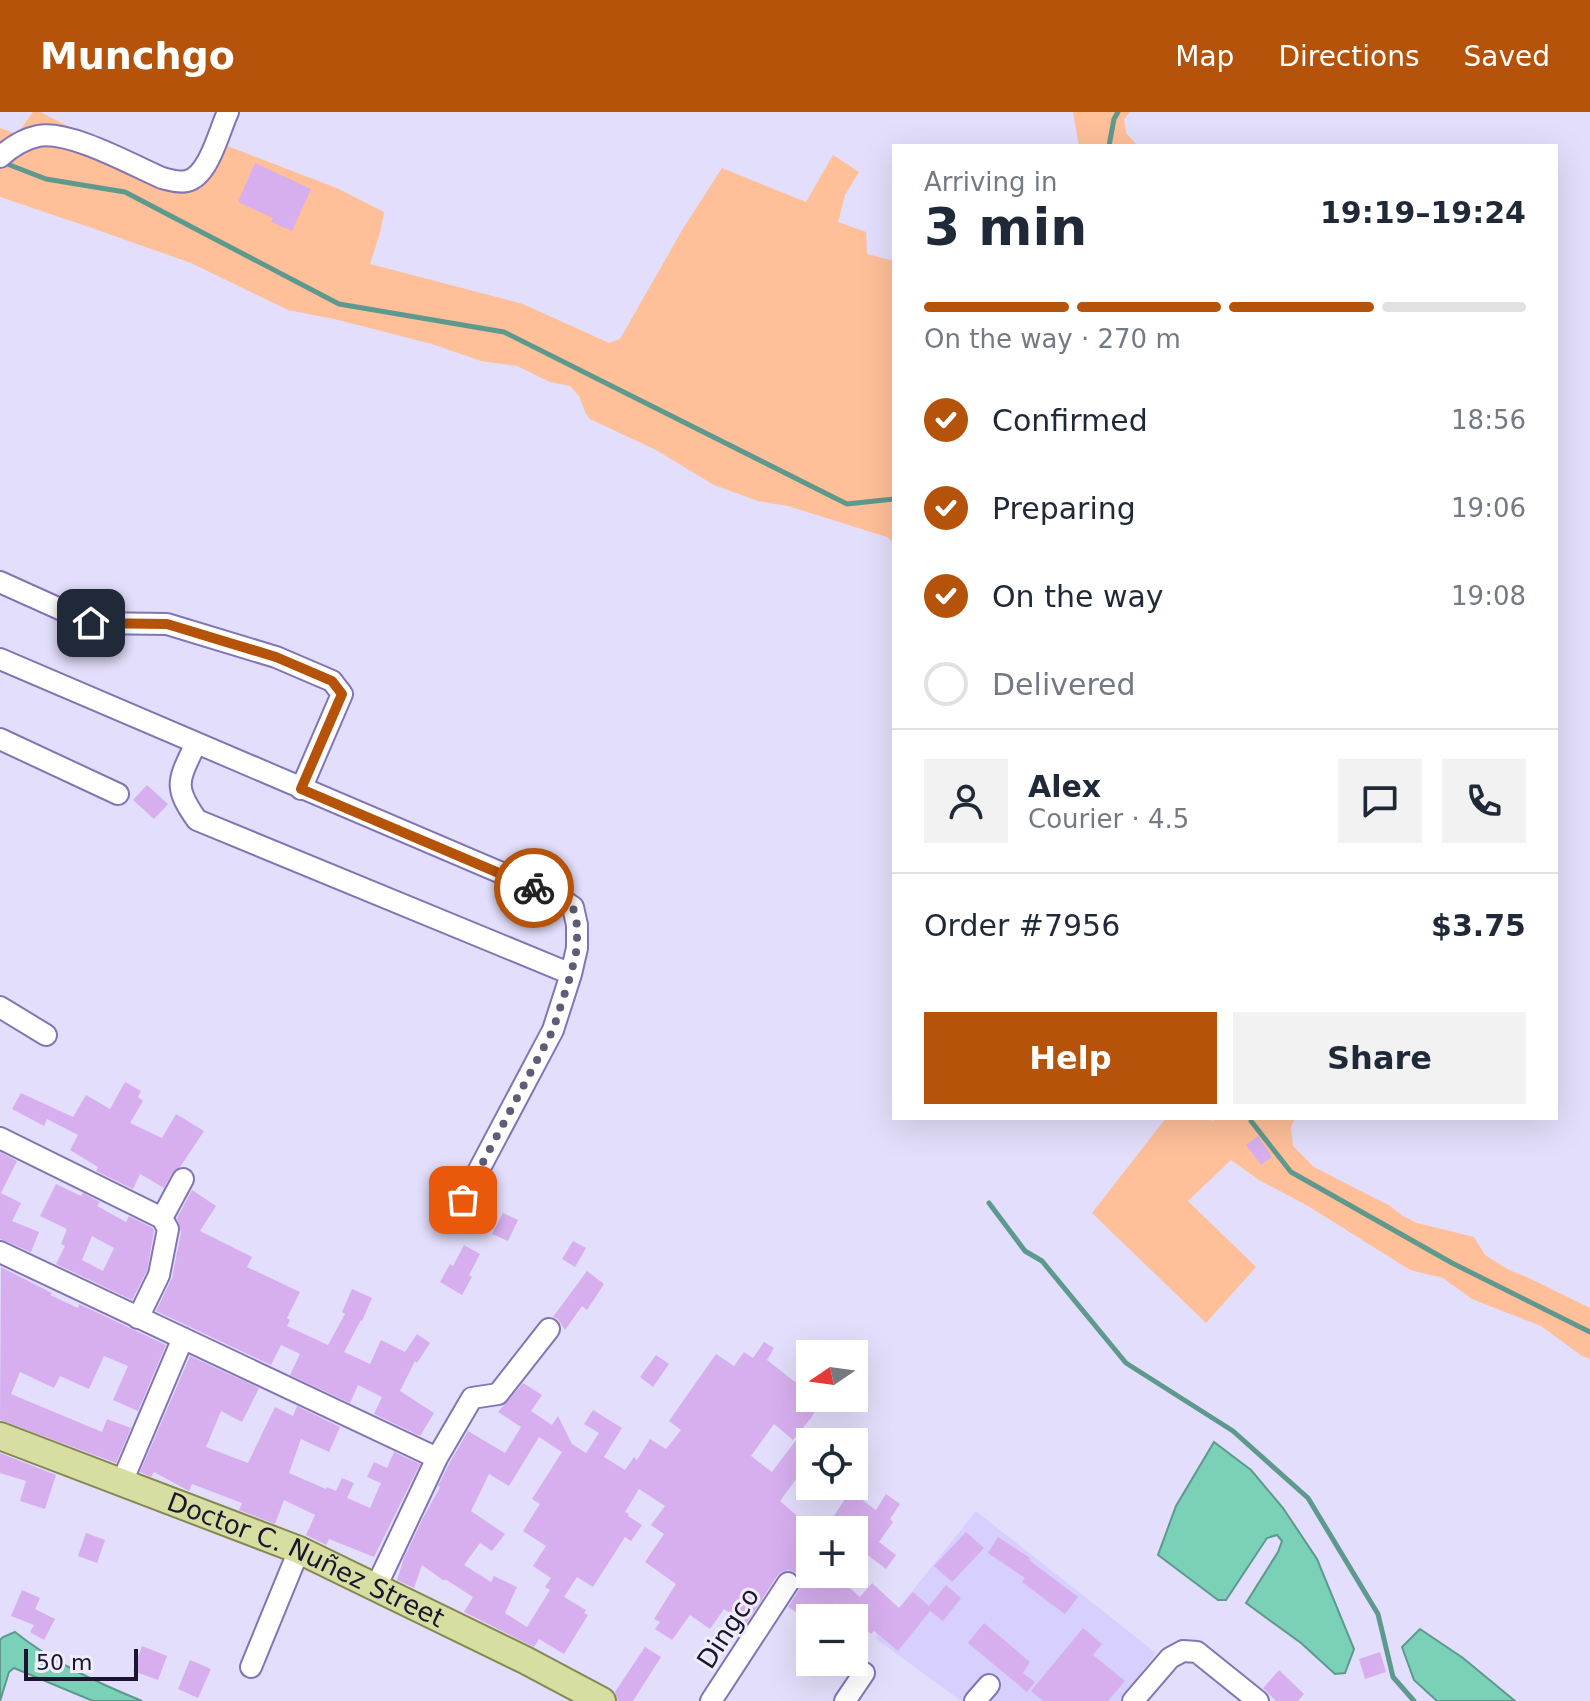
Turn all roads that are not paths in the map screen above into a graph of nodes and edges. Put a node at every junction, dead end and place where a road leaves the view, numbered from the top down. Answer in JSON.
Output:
{"nodes":[{"id":1,"x":228,"y":112,"type":"edge"},
{"id":2,"x":0,"y":157,"type":"edge"},
{"id":3,"x":0,"y":582,"type":"edge"},
{"id":4,"x":0,"y":659,"type":"edge"},
{"id":5,"x":0,"y":739,"type":"edge"},
{"id":6,"x":196,"y":743,"type":"junction"},
{"id":7,"x":301,"y":789,"type":"junction"},
{"id":8,"x":118,"y":794,"type":"dead end"},
{"id":9,"x":571,"y":974,"type":"junction"},
{"id":10,"x":0,"y":1007,"type":"edge"},
{"id":11,"x":46,"y":1035,"type":"dead end"},
{"id":12,"x":0,"y":1138,"type":"edge"},
{"id":13,"x":183,"y":1179,"type":"dead end"},
{"id":14,"x":463,"y":1200,"type":"dead end"},
{"id":15,"x":162,"y":1218,"type":"junction"},
{"id":16,"x":0,"y":1252,"type":"edge"},
{"id":17,"x":138,"y":1318,"type":"junction"},
{"id":18,"x":549,"y":1329,"type":"dead end"},
{"id":19,"x":183,"y":1338,"type":"junction"},
{"id":20,"x":0,"y":1436,"type":"edge"},
{"id":21,"x":437,"y":1458,"type":"junction"},
{"id":22,"x":122,"y":1482,"type":"junction"},
{"id":23,"x":299,"y":1550,"type":"junction"},
{"id":24,"x":788,"y":1583,"type":"dead end"},
{"id":25,"x":376,"y":1587,"type":"junction"},
{"id":26,"x":251,"y":1667,"type":"dead end"},
{"id":27,"x":862,"y":1676,"type":"edge"},
{"id":28,"x":989,"y":1685,"type":"dead end"},
{"id":29,"x":602,"y":1701,"type":"edge"},
{"id":30,"x":711,"y":1701,"type":"edge"},
{"id":31,"x":845,"y":1701,"type":"edge"},
{"id":32,"x":975,"y":1701,"type":"edge"},
{"id":33,"x":1133,"y":1701,"type":"edge"},
{"id":34,"x":1258,"y":1701,"type":"edge"}],
"edges":[{"from":1,"to":2,"type":"street"},
{"from":3,"to":7,"type":"street"},
{"from":4,"to":6,"type":"street"},
{"from":5,"to":8,"type":"street"},
{"from":6,"to":7,"type":"street"},
{"from":6,"to":9,"type":"street"},
{"from":7,"to":9,"type":"street"},
{"from":9,"to":14,"type":"street"},
{"from":10,"to":11,"type":"street"},
{"from":12,"to":15,"type":"street"},
{"from":13,"to":15,"type":"street"},
{"from":15,"to":17,"type":"street"},
{"from":16,"to":17,"type":"street"},
{"from":17,"to":19,"type":"street"},
{"from":18,"to":21,"type":"street"},
{"from":19,"to":21,"type":"street"},
{"from":19,"to":22,"type":"street"},
{"from":20,"to":22,"type":"main road","name":"Doctor C. Nuñez Street"},
{"from":21,"to":25,"type":"street"},
{"from":22,"to":23,"type":"main road","name":"Doctor C. Nuñez Street"},
{"from":23,"to":25,"type":"main road","name":"Doctor C. Nuñez Street"},
{"from":23,"to":26,"type":"street"},
{"from":24,"to":30,"type":"street","name":"Dingco"},
{"from":25,"to":29,"type":"main road","name":"Doctor C. Nuñez Street"},
{"from":27,"to":31,"type":"street"},
{"from":28,"to":32,"type":"street"},
{"from":33,"to":34,"type":"street"}]}
